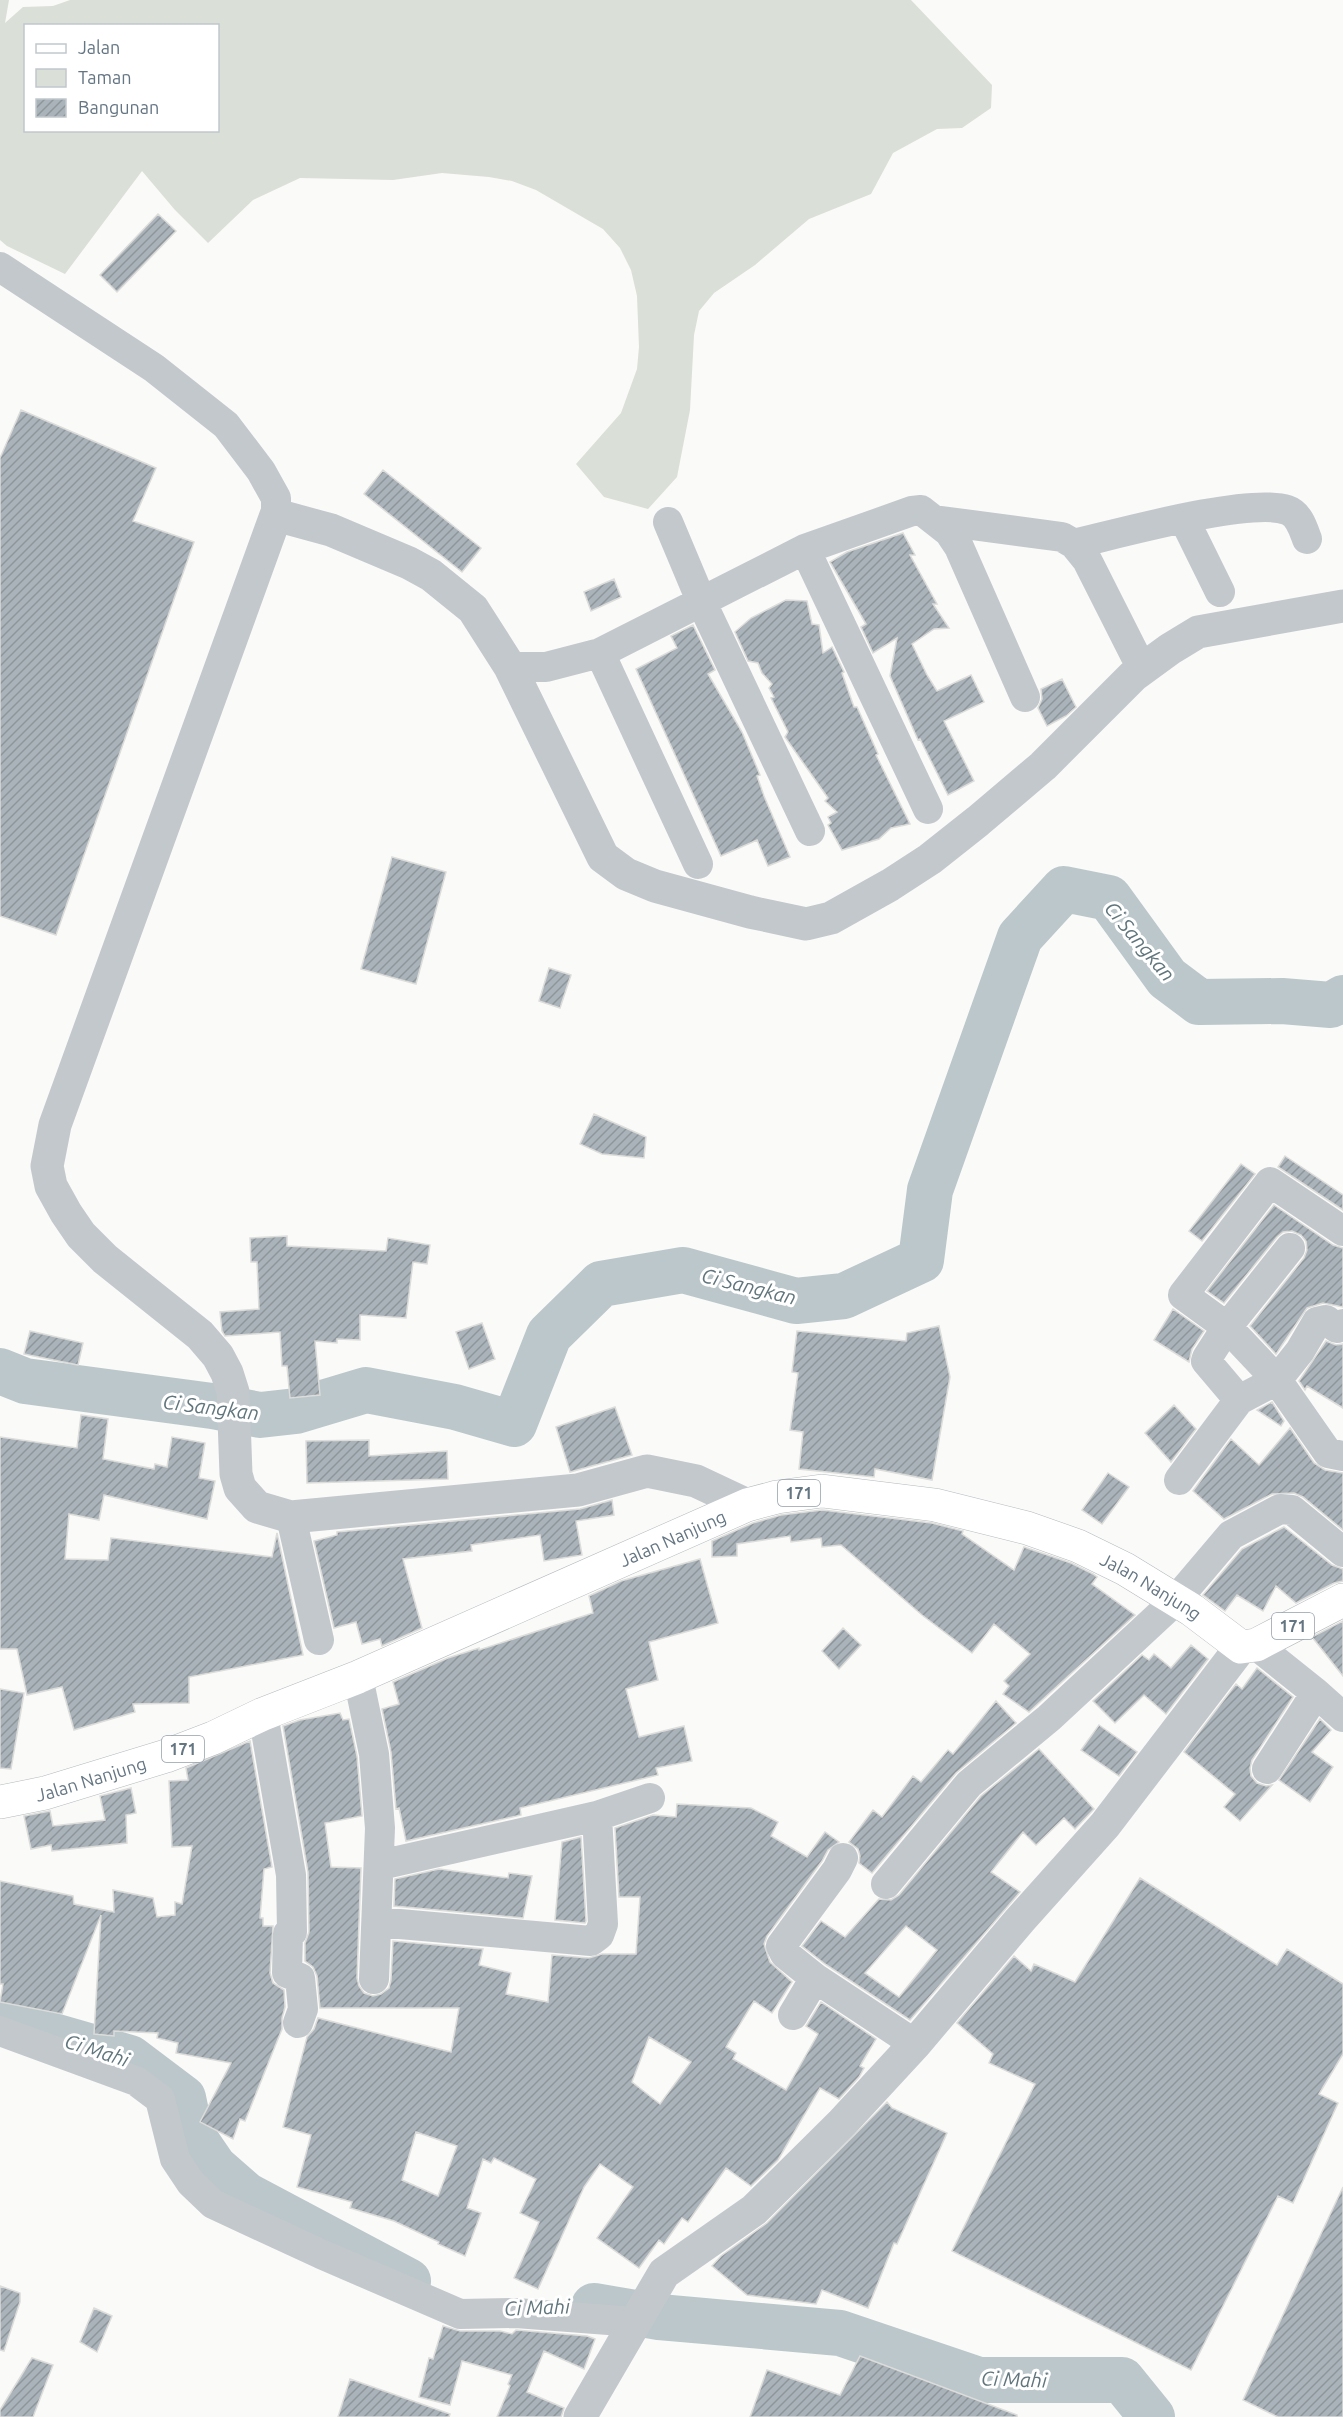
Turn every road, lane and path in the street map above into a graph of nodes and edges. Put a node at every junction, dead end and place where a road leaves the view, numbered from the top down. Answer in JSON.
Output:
{"nodes":[{"id":1,"x":0,"y":267,"type":"edge"},
{"id":2,"x":276,"y":514,"type":"junction"},
{"id":3,"x":1184,"y":519,"type":"junction"},
{"id":4,"x":934,"y":520,"type":"junction"},
{"id":5,"x":668,"y":522,"type":"dead end"},
{"id":6,"x":1306,"y":539,"type":"dead end"},
{"id":7,"x":1074,"y":544,"type":"junction"},
{"id":8,"x":805,"y":549,"type":"junction"},
{"id":9,"x":1220,"y":592,"type":"dead end"},
{"id":10,"x":702,"y":603,"type":"junction"},
{"id":11,"x":1343,"y":606,"type":"edge"},
{"id":12,"x":600,"y":653,"type":"junction"},
{"id":13,"x":1135,"y":655,"type":"dead end"},
{"id":14,"x":510,"y":668,"type":"junction"},
{"id":15,"x":1025,"y":698,"type":"dead end"},
{"id":16,"x":928,"y":809,"type":"dead end"},
{"id":17,"x":810,"y":831,"type":"dead end"},
{"id":18,"x":698,"y":864,"type":"dead end"},
{"id":19,"x":1343,"y":1231,"type":"edge"},
{"id":20,"x":1290,"y":1248,"type":"dead end"},
{"id":21,"x":1343,"y":1324,"type":"edge"},
{"id":22,"x":1227,"y":1327,"type":"junction"},
{"id":23,"x":1277,"y":1380,"type":"junction"},
{"id":24,"x":1239,"y":1400,"type":"junction"},
{"id":25,"x":1343,"y":1456,"type":"edge"},
{"id":26,"x":1179,"y":1480,"type":"dead end"},
{"id":27,"x":747,"y":1506,"type":"junction"},
{"id":28,"x":291,"y":1517,"type":"junction"},
{"id":29,"x":1343,"y":1552,"type":"edge"},
{"id":30,"x":1175,"y":1600,"type":"junction"},
{"id":31,"x":1343,"y":1600,"type":"edge"},
{"id":32,"x":319,"y":1640,"type":"dead end"},
{"id":33,"x":1248,"y":1646,"type":"junction"},
{"id":34,"x":358,"y":1677,"type":"junction"},
{"id":35,"x":1316,"y":1693,"type":"junction"},
{"id":36,"x":263,"y":1714,"type":"junction"},
{"id":37,"x":1343,"y":1717,"type":"edge"},
{"id":38,"x":1267,"y":1769,"type":"dead end"},
{"id":39,"x":650,"y":1797,"type":"dead end"},
{"id":40,"x":0,"y":1802,"type":"edge"},
{"id":41,"x":597,"y":1815,"type":"junction"},
{"id":42,"x":843,"y":1858,"type":"dead end"},
{"id":43,"x":380,"y":1865,"type":"junction"},
{"id":44,"x":886,"y":1884,"type":"dead end"},
{"id":45,"x":377,"y":1922,"type":"junction"},
{"id":46,"x":815,"y":1978,"type":"junction"},
{"id":47,"x":374,"y":1979,"type":"dead end"},
{"id":48,"x":793,"y":2015,"type":"dead end"},
{"id":49,"x":298,"y":2023,"type":"dead end"},
{"id":50,"x":0,"y":2031,"type":"edge"},
{"id":51,"x":915,"y":2044,"type":"junction"},
{"id":52,"x":637,"y":2320,"type":"junction"},
{"id":53,"x":580,"y":2417,"type":"edge"}],
"edges":[{"from":1,"to":2,"type":"street"},
{"from":2,"to":14,"type":"street"},
{"from":2,"to":28,"type":"street"},
{"from":3,"to":6,"type":"street"},
{"from":3,"to":7,"type":"street"},
{"from":3,"to":9,"type":"street"},
{"from":4,"to":7,"type":"street"},
{"from":4,"to":8,"type":"street"},
{"from":4,"to":15,"type":"street"},
{"from":5,"to":10,"type":"street"},
{"from":7,"to":13,"type":"street"},
{"from":8,"to":10,"type":"street"},
{"from":8,"to":16,"type":"street"},
{"from":10,"to":12,"type":"street"},
{"from":10,"to":17,"type":"street"},
{"from":11,"to":14,"type":"street"},
{"from":12,"to":14,"type":"street"},
{"from":12,"to":18,"type":"street"},
{"from":19,"to":22,"type":"street"},
{"from":20,"to":22,"type":"street"},
{"from":21,"to":23,"type":"street"},
{"from":22,"to":23,"type":"street"},
{"from":22,"to":24,"type":"street"},
{"from":23,"to":24,"type":"street"},
{"from":23,"to":25,"type":"street"},
{"from":24,"to":26,"type":"street"},
{"from":27,"to":28,"type":"street"},
{"from":27,"to":30,"type":"main road","name":"Jalan Nanjung","number":"171"},
{"from":27,"to":34,"type":"main road","name":"Jalan Nanjung","number":"171"},
{"from":28,"to":32,"type":"street"},
{"from":29,"to":30,"type":"street"},
{"from":30,"to":33,"type":"main road","name":"Jalan Nanjung","number":"171"},
{"from":30,"to":44,"type":"street"},
{"from":31,"to":33,"type":"main road","number":"171"},
{"from":33,"to":35,"type":"street"},
{"from":33,"to":51,"type":"street"},
{"from":34,"to":36,"type":"main road","name":"Jalan Nanjung","number":"171"},
{"from":34,"to":43,"type":"street"},
{"from":35,"to":37,"type":"street"},
{"from":35,"to":38,"type":"street"},
{"from":36,"to":40,"type":"main road","name":"Jalan Nanjung","number":"171"},
{"from":36,"to":49,"type":"street"},
{"from":39,"to":41,"type":"street"},
{"from":41,"to":43,"type":"street"},
{"from":41,"to":45,"type":"street"},
{"from":42,"to":46,"type":"street"},
{"from":43,"to":45,"type":"street"},
{"from":45,"to":47,"type":"street"},
{"from":46,"to":48,"type":"street"},
{"from":46,"to":51,"type":"street"},
{"from":50,"to":52,"type":"street"},
{"from":51,"to":52,"type":"street"},
{"from":52,"to":53,"type":"street"}]}
